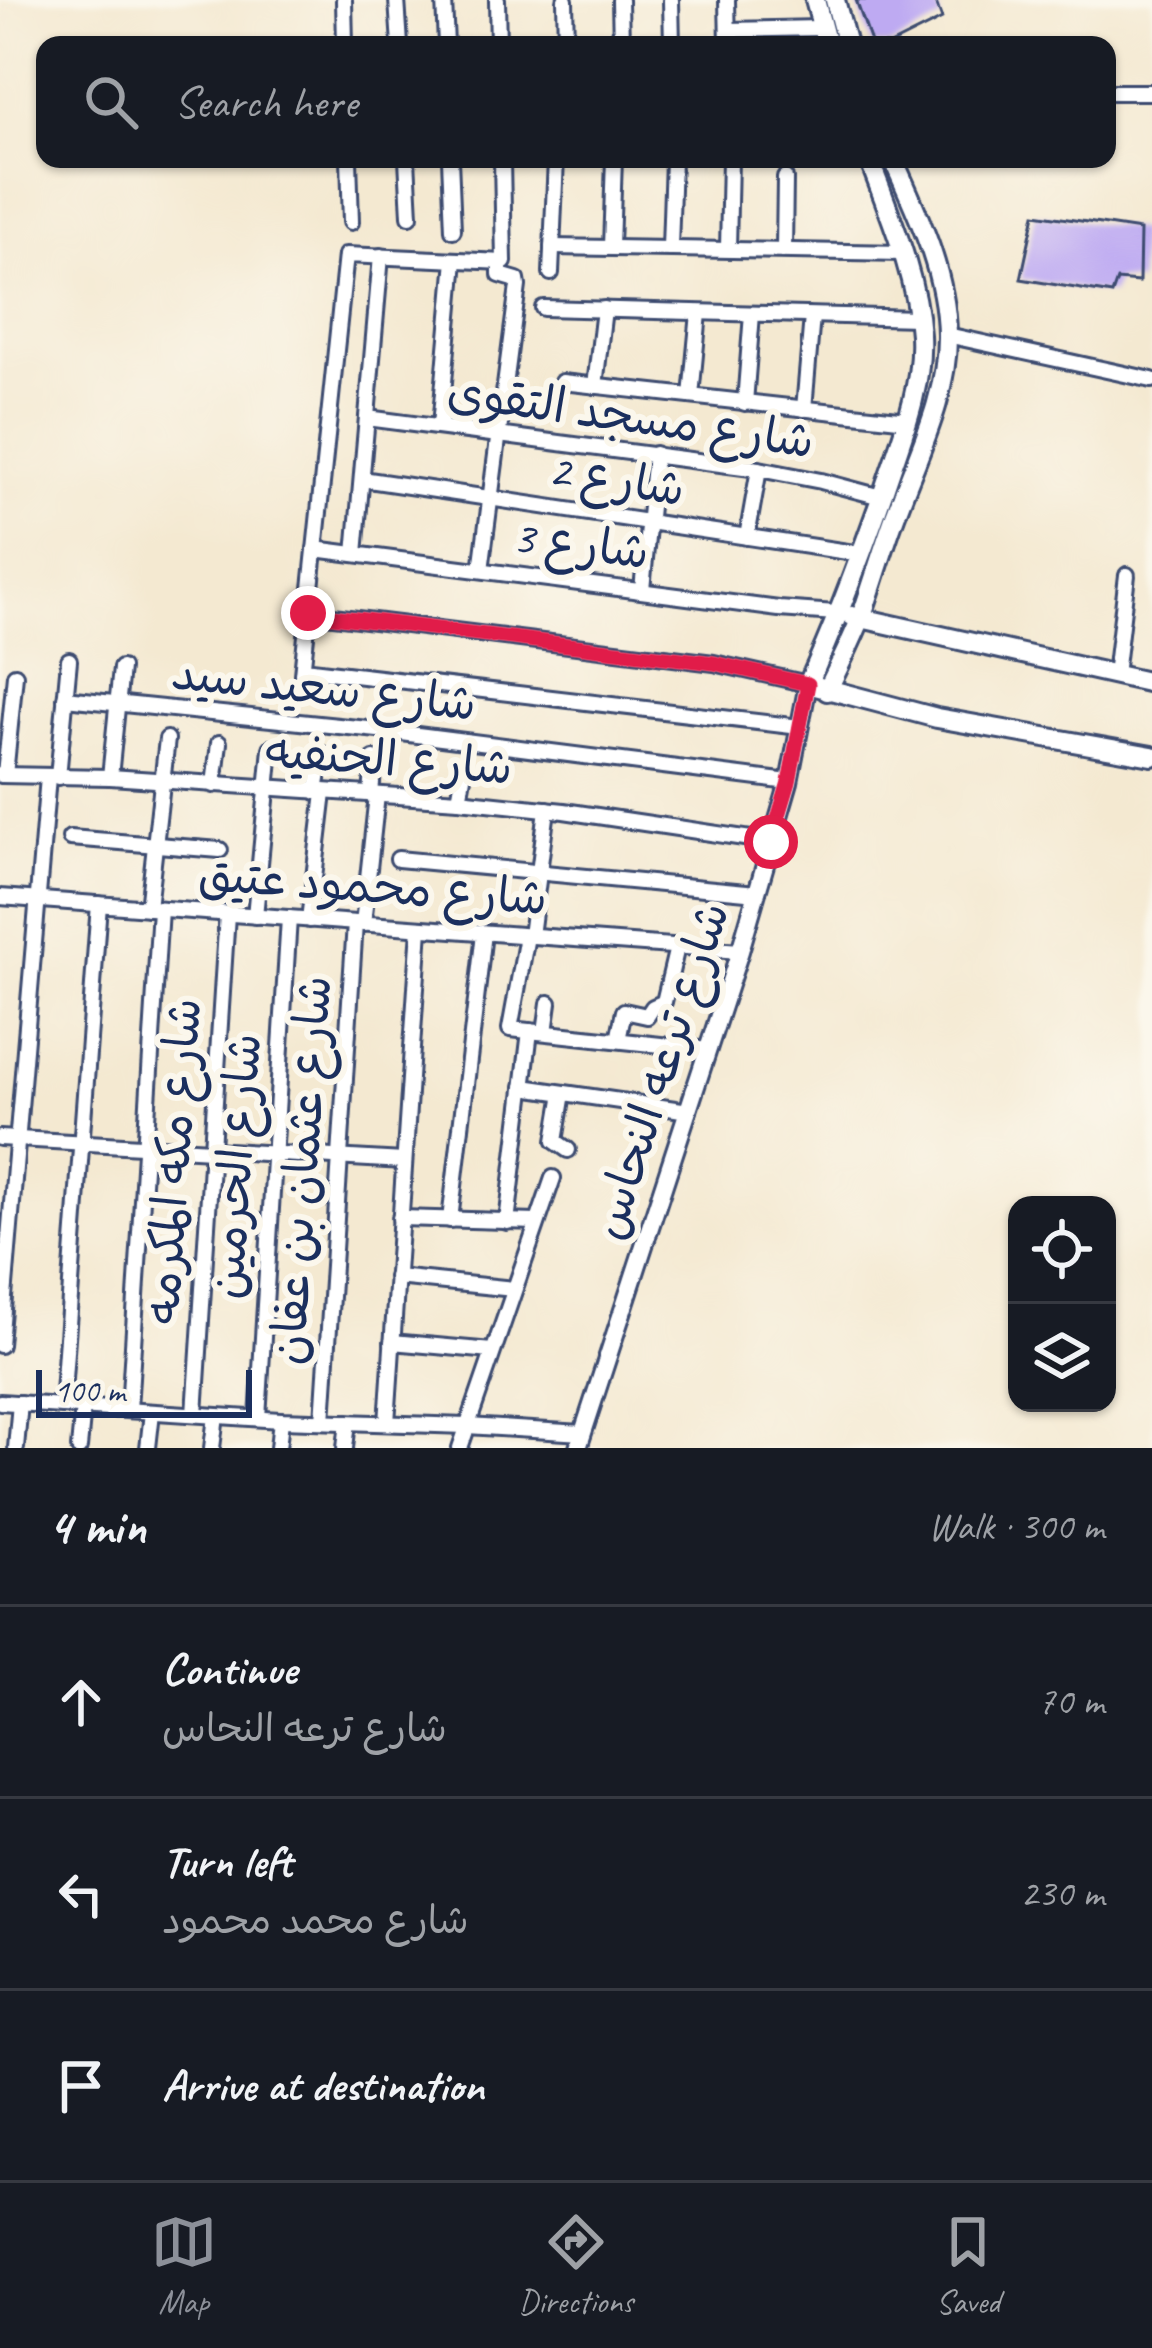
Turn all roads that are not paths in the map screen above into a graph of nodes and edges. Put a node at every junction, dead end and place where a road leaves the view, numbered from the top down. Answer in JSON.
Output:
{"nodes":[{"id":1,"x":344,"y":0,"type":"edge"},
{"id":2,"x":397,"y":0,"type":"edge"},
{"id":3,"x":444,"y":0,"type":"edge"},
{"id":4,"x":497,"y":0,"type":"edge"},
{"id":5,"x":565,"y":0,"type":"edge"},
{"id":6,"x":620,"y":0,"type":"edge"},
{"id":7,"x":671,"y":0,"type":"edge"},
{"id":8,"x":727,"y":0,"type":"edge"},
{"id":9,"x":815,"y":0,"type":"edge"},
{"id":10,"x":835,"y":0,"type":"edge"},
{"id":11,"x":346,"y":36,"type":"edge"},
{"id":12,"x":399,"y":36,"type":"edge"},
{"id":13,"x":446,"y":36,"type":"edge"},
{"id":14,"x":498,"y":36,"type":"edge"},
{"id":15,"x":566,"y":36,"type":"edge"},
{"id":16,"x":621,"y":36,"type":"edge"},
{"id":17,"x":672,"y":36,"type":"edge"},
{"id":18,"x":728,"y":36,"type":"edge"},
{"id":19,"x":824,"y":36,"type":"edge"},
{"id":20,"x":845,"y":36,"type":"edge"},
{"id":21,"x":1116,"y":92,"type":"edge"},
{"id":22,"x":1152,"y":92,"type":"edge"},
{"id":23,"x":349,"y":168,"type":"edge"},
{"id":24,"x":407,"y":168,"type":"edge"},
{"id":25,"x":450,"y":168,"type":"edge"},
{"id":26,"x":502,"y":168,"type":"edge"},
{"id":27,"x":556,"y":168,"type":"edge"},
{"id":28,"x":614,"y":168,"type":"edge"},
{"id":29,"x":673,"y":168,"type":"edge"},
{"id":30,"x":730,"y":168,"type":"edge"},
{"id":31,"x":872,"y":168,"type":"edge"},
{"id":32,"x":897,"y":168,"type":"edge"},
{"id":33,"x":785,"y":178,"type":"dead end"},
{"id":34,"x":410,"y":216,"type":"dead end"},
{"id":35,"x":351,"y":222,"type":"dead end"},
{"id":36,"x":453,"y":230,"type":"dead end"},
{"id":37,"x":552,"y":247,"type":"junction"},
{"id":38,"x":611,"y":248,"type":"junction"},
{"id":39,"x":670,"y":248,"type":"junction"},
{"id":40,"x":728,"y":249,"type":"junction"},
{"id":41,"x":784,"y":250,"type":"junction"},
{"id":42,"x":904,"y":253,"type":"junction"},
{"id":43,"x":381,"y":256,"type":"junction"},
{"id":44,"x":455,"y":260,"type":"junction"},
{"id":45,"x":502,"y":262,"type":"junction"},
{"id":46,"x":938,"y":271,"type":"junction"},
{"id":47,"x":551,"y":273,"type":"dead end"},
{"id":48,"x":909,"y":277,"type":"junction"},
{"id":49,"x":543,"y":308,"type":"dead end"},
{"id":50,"x":604,"y":309,"type":"junction"},
{"id":51,"x":699,"y":313,"type":"junction"},
{"id":52,"x":752,"y":314,"type":"junction"},
{"id":53,"x":812,"y":316,"type":"junction"},
{"id":54,"x":918,"y":318,"type":"junction"},
{"id":55,"x":947,"y":335,"type":"junction"},
{"id":56,"x":1152,"y":380,"type":"edge"},
{"id":57,"x":562,"y":382,"type":"dead end"},
{"id":58,"x":595,"y":386,"type":"junction"},
{"id":59,"x":691,"y":396,"type":"junction"},
{"id":60,"x":745,"y":403,"type":"junction"},
{"id":61,"x":804,"y":410,"type":"junction"},
{"id":62,"x":367,"y":418,"type":"junction"},
{"id":63,"x":908,"y":420,"type":"junction"},
{"id":64,"x":440,"y":426,"type":"junction"},
{"id":65,"x":499,"y":434,"type":"junction"},
{"id":66,"x":655,"y":454,"type":"junction"},
{"id":67,"x":759,"y":469,"type":"junction"},
{"id":68,"x":362,"y":479,"type":"junction"},
{"id":69,"x":881,"y":497,"type":"junction"},
{"id":70,"x":490,"y":499,"type":"junction"},
{"id":71,"x":648,"y":522,"type":"junction"},
{"id":72,"x":747,"y":537,"type":"junction"},
{"id":73,"x":315,"y":549,"type":"junction"},
{"id":74,"x":355,"y":554,"type":"junction"},
{"id":75,"x":861,"y":554,"type":"junction"},
{"id":76,"x":481,"y":570,"type":"junction"},
{"id":77,"x":1127,"y":574,"type":"dead end"},
{"id":78,"x":642,"y":590,"type":"junction"},
{"id":79,"x":308,"y":613,"type":"junction"},
{"id":80,"x":836,"y":613,"type":"junction"},
{"id":81,"x":861,"y":618,"type":"junction"},
{"id":82,"x":69,"y":660,"type":"dead end"},
{"id":83,"x":121,"y":668,"type":"dead end"},
{"id":84,"x":15,"y":675,"type":"dead end"},
{"id":85,"x":1114,"y":675,"type":"junction"},
{"id":86,"x":1152,"y":682,"type":"edge"},
{"id":87,"x":817,"y":687,"type":"junction"},
{"id":88,"x":65,"y":698,"type":"junction"},
{"id":89,"x":116,"y":704,"type":"junction"},
{"id":90,"x":802,"y":719,"type":"junction"},
{"id":91,"x":167,"y":739,"type":"dead end"},
{"id":92,"x":219,"y":743,"type":"dead end"},
{"id":93,"x":271,"y":748,"type":"dead end"},
{"id":94,"x":322,"y":754,"type":"dead end"},
{"id":95,"x":1152,"y":756,"type":"edge"},
{"id":96,"x":374,"y":759,"type":"dead end"},
{"id":97,"x":464,"y":772,"type":"dead end"},
{"id":98,"x":2,"y":775,"type":"edge"},
{"id":99,"x":53,"y":777,"type":"junction"},
{"id":100,"x":110,"y":777,"type":"junction"},
{"id":101,"x":162,"y":780,"type":"junction"},
{"id":102,"x":789,"y":782,"type":"junction"},
{"id":103,"x":214,"y":785,"type":"junction"},
{"id":104,"x":265,"y":789,"type":"junction"},
{"id":105,"x":320,"y":793,"type":"junction"},
{"id":106,"x":374,"y":795,"type":"junction"},
{"id":107,"x":459,"y":800,"type":"junction"},
{"id":108,"x":548,"y":809,"type":"junction"},
{"id":109,"x":70,"y":838,"type":"dead end"},
{"id":110,"x":771,"y":842,"type":"junction"},
{"id":111,"x":155,"y":845,"type":"junction"},
{"id":112,"x":220,"y":850,"type":"dead end"},
{"id":113,"x":398,"y":859,"type":"dead end"},
{"id":114,"x":539,"y":872,"type":"junction"},
{"id":115,"x":757,"y":893,"type":"junction"},
{"id":116,"x":0,"y":897,"type":"edge"},
{"id":117,"x":36,"y":900,"type":"junction"},
{"id":118,"x":99,"y":904,"type":"junction"},
{"id":119,"x":154,"y":908,"type":"junction"},
{"id":120,"x":226,"y":914,"type":"junction"},
{"id":121,"x":254,"y":916,"type":"junction"},
{"id":122,"x":289,"y":918,"type":"junction"},
{"id":123,"x":309,"y":920,"type":"junction"},
{"id":124,"x":359,"y":923,"type":"junction"},
{"id":125,"x":420,"y":928,"type":"junction"},
{"id":126,"x":484,"y":932,"type":"junction"},
{"id":127,"x":529,"y":936,"type":"junction"},
{"id":128,"x":677,"y":946,"type":"junction"},
{"id":129,"x":740,"y":951,"type":"junction"},
{"id":130,"x":549,"y":1003,"type":"dead end"},
{"id":131,"x":538,"y":1032,"type":"junction"},
{"id":132,"x":618,"y":1040,"type":"junction"},
{"id":133,"x":708,"y":1050,"type":"junction"},
{"id":134,"x":523,"y":1087,"type":"junction"},
{"id":135,"x":563,"y":1093,"type":"junction"},
{"id":136,"x":689,"y":1111,"type":"junction"},
{"id":137,"x":8,"y":1139,"type":"edge"},
{"id":138,"x":81,"y":1143,"type":"junction"},
{"id":139,"x":145,"y":1147,"type":"junction"},
{"id":140,"x":212,"y":1150,"type":"junction"},
{"id":141,"x":568,"y":1150,"type":"dead end"},
{"id":142,"x":274,"y":1154,"type":"junction"},
{"id":143,"x":340,"y":1158,"type":"junction"},
{"id":144,"x":404,"y":1161,"type":"junction"},
{"id":145,"x":553,"y":1178,"type":"dead end"},
{"id":146,"x":400,"y":1218,"type":"junction"},
{"id":147,"x":450,"y":1220,"type":"junction"},
{"id":148,"x":506,"y":1222,"type":"junction"},
{"id":149,"x":537,"y":1222,"type":"junction"},
{"id":150,"x":396,"y":1276,"type":"junction"},
{"id":151,"x":514,"y":1288,"type":"junction"},
{"id":152,"x":392,"y":1342,"type":"junction"},
{"id":153,"x":0,"y":1346,"type":"edge"},
{"id":154,"x":493,"y":1351,"type":"junction"},
{"id":155,"x":0,"y":1402,"type":"edge"},
{"id":156,"x":20,"y":1403,"type":"junction"},
{"id":157,"x":62,"y":1406,"type":"junction"},
{"id":158,"x":83,"y":1407,"type":"junction"},
{"id":159,"x":129,"y":1410,"type":"junction"},
{"id":160,"x":152,"y":1412,"type":"junction"},
{"id":161,"x":195,"y":1414,"type":"junction"},
{"id":162,"x":216,"y":1416,"type":"junction"},
{"id":163,"x":258,"y":1418,"type":"junction"},
{"id":164,"x":280,"y":1420,"type":"junction"},
{"id":165,"x":323,"y":1421,"type":"junction"},
{"id":166,"x":348,"y":1422,"type":"junction"},
{"id":167,"x":387,"y":1423,"type":"junction"},
{"id":168,"x":467,"y":1426,"type":"junction"},
{"id":169,"x":581,"y":1441,"type":"edge"},
{"id":170,"x":16,"y":1448,"type":"edge"},
{"id":171,"x":79,"y":1448,"type":"edge"},
{"id":172,"x":148,"y":1448,"type":"edge"},
{"id":173,"x":212,"y":1448,"type":"edge"},
{"id":174,"x":278,"y":1448,"type":"edge"},
{"id":175,"x":345,"y":1448,"type":"edge"},
{"id":176,"x":460,"y":1448,"type":"edge"}],
"edges":[{"from":1,"to":11,"type":"street"},
{"from":2,"to":12,"type":"street"},
{"from":3,"to":13,"type":"street"},
{"from":4,"to":14,"type":"street"},
{"from":5,"to":15,"type":"street"},
{"from":6,"to":16,"type":"street"},
{"from":7,"to":17,"type":"street"},
{"from":8,"to":18,"type":"street"},
{"from":9,"to":19,"type":"main road"},
{"from":10,"to":20,"type":"main road"},
{"from":21,"to":22,"type":"street"},
{"from":23,"to":35,"type":"street"},
{"from":24,"to":34,"type":"street"},
{"from":25,"to":36,"type":"street"},
{"from":26,"to":45,"type":"street"},
{"from":27,"to":37,"type":"street"},
{"from":28,"to":38,"type":"street"},
{"from":29,"to":39,"type":"street"},
{"from":30,"to":40,"type":"street"},
{"from":31,"to":42,"type":"main road","name":"شارع ترعه النحاس"},
{"from":32,"to":46,"type":"main road","name":"شارع ترعه النحاس"},
{"from":33,"to":41,"type":"street"},
{"from":37,"to":38,"type":"street"},
{"from":37,"to":47,"type":"street"},
{"from":38,"to":39,"type":"street"},
{"from":39,"to":40,"type":"street"},
{"from":40,"to":41,"type":"street"},
{"from":41,"to":42,"type":"street"},
{"from":42,"to":48,"type":"main road","name":"شارع ترعه النحاس"},
{"from":43,"to":44,"type":"street"},
{"from":43,"to":62,"type":"street"},
{"from":43,"to":73,"type":"street"},
{"from":44,"to":45,"type":"street"},
{"from":44,"to":64,"type":"street"},
{"from":45,"to":65,"type":"street"},
{"from":46,"to":48,"type":"main road"},
{"from":46,"to":55,"type":"main road","name":"شارع ترعه النحاس"},
{"from":48,"to":54,"type":"main road","name":"شارع ترعه النحاس"},
{"from":49,"to":50,"type":"street"},
{"from":50,"to":51,"type":"street"},
{"from":50,"to":58,"type":"street"},
{"from":51,"to":52,"type":"street"},
{"from":51,"to":59,"type":"street"},
{"from":52,"to":53,"type":"street"},
{"from":52,"to":60,"type":"street"},
{"from":53,"to":54,"type":"street"},
{"from":53,"to":61,"type":"street"},
{"from":54,"to":63,"type":"main road","name":"شارع ترعه النحاس"},
{"from":55,"to":56,"type":"street"},
{"from":55,"to":81,"type":"main road","name":"شارع ترعه النحاس"},
{"from":57,"to":58,"type":"street"},
{"from":58,"to":59,"type":"street"},
{"from":59,"to":60,"type":"street"},
{"from":60,"to":61,"type":"street"},
{"from":61,"to":63,"type":"street"},
{"from":62,"to":64,"type":"street","name":"شارع مسجد التقوى"},
{"from":62,"to":68,"type":"street"},
{"from":63,"to":69,"type":"main road","name":"شارع ترعه النحاس"},
{"from":64,"to":65,"type":"street","name":"شارع مسجد التقوى"},
{"from":65,"to":66,"type":"street","name":"شارع مسجد التقوى"},
{"from":65,"to":70,"type":"street"},
{"from":66,"to":67,"type":"street","name":"شارع مسجد التقوى"},
{"from":66,"to":71,"type":"street"},
{"from":67,"to":69,"type":"street","name":"شارع مسجد التقوى"},
{"from":67,"to":72,"type":"street"},
{"from":68,"to":70,"type":"street","name":"شارع 2"},
{"from":68,"to":74,"type":"street"},
{"from":69,"to":75,"type":"main road","name":"شارع ترعه النحاس"},
{"from":70,"to":71,"type":"street","name":"شارع 2"},
{"from":70,"to":76,"type":"street"},
{"from":71,"to":72,"type":"street","name":"شارع 2"},
{"from":71,"to":78,"type":"street"},
{"from":72,"to":75,"type":"street","name":"شارع 2"},
{"from":73,"to":74,"type":"street","name":"شارع 3"},
{"from":73,"to":79,"type":"street"},
{"from":74,"to":76,"type":"street","name":"شارع 3"},
{"from":75,"to":80,"type":"main road","name":"شارع ترعه النحاس"},
{"from":76,"to":78,"type":"street","name":"شارع 3"},
{"from":77,"to":85,"type":"street"},
{"from":78,"to":80,"type":"street","name":"شارع 3"},
{"from":79,"to":87,"type":"street"},
{"from":79,"to":90,"type":"street"},
{"from":80,"to":81,"type":"main road"},
{"from":80,"to":87,"type":"main road","name":"شارع ترعه النحاس"},
{"from":81,"to":85,"type":"main road"},
{"from":81,"to":87,"type":"main road","name":"شارع ترعه النحاس"},
{"from":82,"to":88,"type":"street"},
{"from":83,"to":89,"type":"street"},
{"from":84,"to":98,"type":"street"},
{"from":85,"to":86,"type":"main road"},
{"from":87,"to":90,"type":"street","name":"شارع ترعه النحاس"},
{"from":87,"to":95,"type":"main road"},
{"from":88,"to":89,"type":"street","name":"شارع سعيد سيد"},
{"from":88,"to":99,"type":"street"},
{"from":89,"to":100,"type":"street"},
{"from":89,"to":102,"type":"street","name":"شارع سعيد سيد"},
{"from":90,"to":102,"type":"street","name":"شارع ترعه النحاس"},
{"from":91,"to":101,"type":"street"},
{"from":92,"to":103,"type":"street"},
{"from":93,"to":104,"type":"street"},
{"from":94,"to":105,"type":"street"},
{"from":96,"to":106,"type":"street","name":"شارع عثمان بن عفان"},
{"from":97,"to":107,"type":"street"},
{"from":98,"to":99,"type":"street","name":"شارع الحنفيه"},
{"from":99,"to":100,"type":"street","name":"شارع الحنفيه"},
{"from":99,"to":117,"type":"street"},
{"from":100,"to":101,"type":"street","name":"شارع الحنفيه"},
{"from":101,"to":103,"type":"street","name":"شارع الحنفيه"},
{"from":101,"to":111,"type":"street"},
{"from":102,"to":110,"type":"street","name":"شارع ترعه النحاس"},
{"from":103,"to":104,"type":"street","name":"شارع الحنفيه"},
{"from":104,"to":105,"type":"street","name":"شارع الحنفيه"},
{"from":104,"to":121,"type":"street"},
{"from":105,"to":106,"type":"street","name":"شارع الحنفيه"},
{"from":105,"to":123,"type":"street"},
{"from":106,"to":107,"type":"street","name":"شارع الحنفيه"},
{"from":106,"to":124,"type":"street","name":"شارع عثمان بن عفان"},
{"from":107,"to":108,"type":"street","name":"شارع الحنفيه"},
{"from":108,"to":110,"type":"street","name":"شارع الحنفيه"},
{"from":108,"to":114,"type":"street"},
{"from":109,"to":111,"type":"street"},
{"from":110,"to":115,"type":"street","name":"شارع ترعه النحاس"},
{"from":111,"to":112,"type":"street"},
{"from":111,"to":119,"type":"street"},
{"from":113,"to":114,"type":"street"},
{"from":114,"to":115,"type":"street"},
{"from":114,"to":127,"type":"street"},
{"from":115,"to":129,"type":"street","name":"شارع ترعه النحاس"},
{"from":116,"to":117,"type":"street","name":"شارع محمود عتيق"},
{"from":117,"to":118,"type":"street","name":"شارع محمود عتيق"},
{"from":117,"to":137,"type":"street"},
{"from":118,"to":119,"type":"street","name":"شارع محمود عتيق"},
{"from":118,"to":138,"type":"street"},
{"from":119,"to":120,"type":"street","name":"شارع محمود عتيق"},
{"from":119,"to":139,"type":"street"},
{"from":120,"to":121,"type":"street","name":"شارع محمود عتيق"},
{"from":120,"to":140,"type":"street","name":"شارع مكه المكرمه"},
{"from":121,"to":122,"type":"street","name":"شارع محمود عتيق"},
{"from":122,"to":123,"type":"street","name":"شارع محمود عتيق"},
{"from":122,"to":142,"type":"street","name":"شارع الحرمين"},
{"from":123,"to":124,"type":"street","name":"شارع محمود عتيق"},
{"from":124,"to":125,"type":"street","name":"شارع محمود عتيق"},
{"from":124,"to":143,"type":"street","name":"شارع عثمان بن عفان"},
{"from":125,"to":126,"type":"street","name":"شارع محمود عتيق"},
{"from":125,"to":144,"type":"street"},
{"from":126,"to":127,"type":"street","name":"شارع محمود عتيق"},
{"from":126,"to":147,"type":"street"},
{"from":127,"to":128,"type":"street","name":"شارع محمود عتيق"},
{"from":127,"to":131,"type":"street"},
{"from":128,"to":129,"type":"street","name":"شارع محمود عتيق"},
{"from":128,"to":132,"type":"street"},
{"from":129,"to":133,"type":"street","name":"شارع ترعه النحاس"},
{"from":130,"to":131,"type":"street"},
{"from":131,"to":132,"type":"street"},
{"from":131,"to":134,"type":"street"},
{"from":132,"to":133,"type":"street"},
{"from":133,"to":136,"type":"street","name":"شارع ترعه النحاس"},
{"from":134,"to":135,"type":"street"},
{"from":134,"to":148,"type":"street"},
{"from":135,"to":136,"type":"street"},
{"from":135,"to":141,"type":"street"},
{"from":136,"to":169,"type":"street","name":"شارع ترعه النحاس"},
{"from":137,"to":138,"type":"street"},
{"from":137,"to":153,"type":"street"},
{"from":138,"to":139,"type":"street"},
{"from":138,"to":157,"type":"street"},
{"from":139,"to":140,"type":"street"},
{"from":139,"to":159,"type":"street"},
{"from":140,"to":142,"type":"street"},
{"from":140,"to":161,"type":"street","name":"شارع مكه المكرمه"},
{"from":142,"to":143,"type":"street"},
{"from":142,"to":163,"type":"street","name":"شارع الحرمين"},
{"from":143,"to":144,"type":"street"},
{"from":143,"to":165,"type":"street","name":"شارع عثمان بن عفان"},
{"from":144,"to":146,"type":"street"},
{"from":145,"to":149,"type":"street"},
{"from":146,"to":147,"type":"street"},
{"from":146,"to":150,"type":"street"},
{"from":147,"to":148,"type":"street"},
{"from":148,"to":149,"type":"street"},
{"from":149,"to":151,"type":"street"},
{"from":150,"to":151,"type":"street"},
{"from":150,"to":152,"type":"street"},
{"from":151,"to":154,"type":"street"},
{"from":152,"to":154,"type":"street"},
{"from":152,"to":167,"type":"street"},
{"from":154,"to":168,"type":"street"},
{"from":155,"to":156,"type":"street"},
{"from":156,"to":157,"type":"street"},
{"from":156,"to":170,"type":"street"},
{"from":157,"to":158,"type":"street"},
{"from":158,"to":159,"type":"street"},
{"from":158,"to":171,"type":"street"},
{"from":159,"to":160,"type":"street"},
{"from":160,"to":161,"type":"street"},
{"from":160,"to":172,"type":"street"},
{"from":161,"to":162,"type":"street"},
{"from":162,"to":163,"type":"street"},
{"from":162,"to":173,"type":"street"},
{"from":163,"to":164,"type":"street"},
{"from":164,"to":165,"type":"street"},
{"from":164,"to":174,"type":"street"},
{"from":165,"to":166,"type":"street"},
{"from":166,"to":167,"type":"street"},
{"from":166,"to":175,"type":"street"},
{"from":167,"to":168,"type":"street"},
{"from":168,"to":169,"type":"street"},
{"from":168,"to":176,"type":"street"}]}
